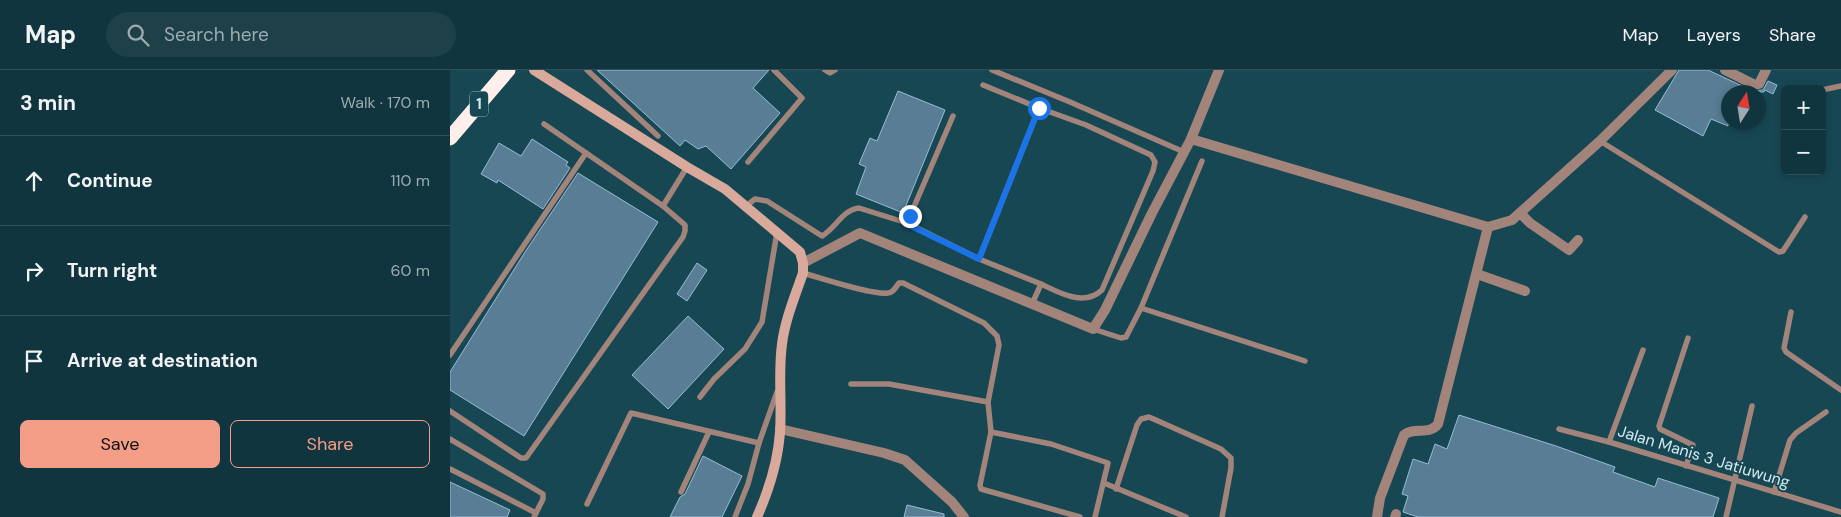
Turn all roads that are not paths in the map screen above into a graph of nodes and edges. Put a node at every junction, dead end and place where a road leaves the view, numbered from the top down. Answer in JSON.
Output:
{"nodes":[{"id":1,"x":508,"y":70,"type":"edge"},
{"id":2,"x":534,"y":70,"type":"edge"},
{"id":3,"x":587,"y":70,"type":"edge"},
{"id":4,"x":774,"y":70,"type":"edge"},
{"id":5,"x":825,"y":70,"type":"edge"},
{"id":6,"x":835,"y":70,"type":"edge"},
{"id":7,"x":992,"y":70,"type":"edge"},
{"id":8,"x":1219,"y":70,"type":"edge"},
{"id":9,"x":1672,"y":70,"type":"edge"},
{"id":10,"x":1725,"y":70,"type":"edge"},
{"id":11,"x":1766,"y":70,"type":"edge"},
{"id":12,"x":983,"y":85,"type":"dead end"},
{"id":13,"x":1841,"y":86,"type":"edge"},
{"id":14,"x":1826,"y":89,"type":"edge"},
{"id":15,"x":1039,"y":108,"type":"junction"},
{"id":16,"x":953,"y":116,"type":"dead end"},
{"id":17,"x":544,"y":124,"type":"dead end"},
{"id":18,"x":658,"y":136,"type":"dead end"},
{"id":19,"x":450,"y":138,"type":"edge"},
{"id":20,"x":1190,"y":139,"type":"junction"},
{"id":21,"x":1600,"y":141,"type":"junction"},
{"id":22,"x":1184,"y":152,"type":"junction"},
{"id":23,"x":586,"y":153,"type":"junction"},
{"id":24,"x":1202,"y":161,"type":"dead end"},
{"id":25,"x":748,"y":162,"type":"dead end"},
{"id":26,"x":688,"y":167,"type":"junction"},
{"id":27,"x":663,"y":206,"type":"junction"},
{"id":28,"x":746,"y":206,"type":"junction"},
{"id":29,"x":1520,"y":213,"type":"junction"},
{"id":30,"x":1805,"y":217,"type":"dead end"},
{"id":31,"x":907,"y":223,"type":"junction"},
{"id":32,"x":1488,"y":228,"type":"junction"},
{"id":33,"x":777,"y":232,"type":"junction"},
{"id":34,"x":1578,"y":240,"type":"dead end"},
{"id":35,"x":979,"y":259,"type":"junction"},
{"id":36,"x":803,"y":268,"type":"junction"},
{"id":37,"x":1476,"y":274,"type":"junction"},
{"id":38,"x":1041,"y":284,"type":"junction"},
{"id":39,"x":1525,"y":291,"type":"dead end"},
{"id":40,"x":1032,"y":304,"type":"junction"},
{"id":41,"x":1141,"y":308,"type":"junction"},
{"id":42,"x":1791,"y":312,"type":"dead end"},
{"id":43,"x":1092,"y":329,"type":"junction"},
{"id":44,"x":1688,"y":338,"type":"dead end"},
{"id":45,"x":1643,"y":350,"type":"dead end"},
{"id":46,"x":450,"y":355,"type":"edge"},
{"id":47,"x":1305,"y":360,"type":"dead end"},
{"id":48,"x":851,"y":384,"type":"dead end"},
{"id":49,"x":779,"y":388,"type":"junction"},
{"id":50,"x":1841,"y":390,"type":"edge"},
{"id":51,"x":700,"y":397,"type":"dead end"},
{"id":52,"x":988,"y":402,"type":"junction"},
{"id":53,"x":1752,"y":406,"type":"dead end"},
{"id":54,"x":450,"y":411,"type":"edge"},
{"id":55,"x":1826,"y":412,"type":"dead end"},
{"id":56,"x":780,"y":429,"type":"junction"},
{"id":57,"x":1559,"y":429,"type":"dead end"},
{"id":58,"x":709,"y":432,"type":"junction"},
{"id":59,"x":991,"y":432,"type":"junction"},
{"id":60,"x":450,"y":439,"type":"edge"},
{"id":61,"x":1609,"y":442,"type":"junction"},
{"id":62,"x":759,"y":444,"type":"junction"},
{"id":63,"x":1686,"y":466,"type":"junction"},
{"id":64,"x":450,"y":468,"type":"edge"},
{"id":65,"x":1734,"y":479,"type":"junction"},
{"id":66,"x":1104,"y":484,"type":"junction"},
{"id":67,"x":1116,"y":490,"type":"junction"},
{"id":68,"x":681,"y":492,"type":"dead end"},
{"id":69,"x":1774,"y":492,"type":"junction"},
{"id":70,"x":587,"y":504,"type":"dead end"},
{"id":71,"x":1841,"y":512,"type":"edge"},
{"id":72,"x":535,"y":515,"type":"edge"},
{"id":73,"x":1183,"y":516,"type":"edge"},
{"id":74,"x":735,"y":517,"type":"edge"},
{"id":75,"x":757,"y":517,"type":"edge"},
{"id":76,"x":964,"y":517,"type":"edge"},
{"id":77,"x":1080,"y":517,"type":"edge"},
{"id":78,"x":1095,"y":517,"type":"edge"},
{"id":79,"x":1222,"y":517,"type":"edge"},
{"id":80,"x":1377,"y":517,"type":"edge"},
{"id":81,"x":1726,"y":517,"type":"edge"}],
"edges":[{"from":1,"to":19,"type":"highway","number":"1"},
{"from":2,"to":26,"type":"street"},
{"from":3,"to":18,"type":"lane"},
{"from":4,"to":25,"type":"lane"},
{"from":5,"to":6,"type":"lane"},
{"from":7,"to":22,"type":"lane"},
{"from":8,"to":20,"type":"street"},
{"from":9,"to":21,"type":"street"},
{"from":10,"to":11,"type":"street"},
{"from":12,"to":15,"type":"lane"},
{"from":13,"to":14,"type":"lane"},
{"from":15,"to":35,"type":"lane"},
{"from":15,"to":38,"type":"lane"},
{"from":16,"to":31,"type":"lane"},
{"from":17,"to":23,"type":"lane"},
{"from":20,"to":22,"type":"street"},
{"from":20,"to":32,"type":"street"},
{"from":21,"to":29,"type":"street"},
{"from":21,"to":30,"type":"lane"},
{"from":22,"to":43,"type":"street"},
{"from":23,"to":27,"type":"lane"},
{"from":23,"to":46,"type":"lane"},
{"from":24,"to":41,"type":"lane"},
{"from":26,"to":27,"type":"lane"},
{"from":26,"to":28,"type":"street"},
{"from":27,"to":54,"type":"lane"},
{"from":28,"to":31,"type":"lane"},
{"from":28,"to":33,"type":"street"},
{"from":29,"to":32,"type":"street"},
{"from":29,"to":34,"type":"street"},
{"from":31,"to":35,"type":"lane"},
{"from":32,"to":37,"type":"street"},
{"from":33,"to":36,"type":"street"},
{"from":33,"to":51,"type":"lane"},
{"from":35,"to":38,"type":"lane"},
{"from":36,"to":40,"type":"street"},
{"from":36,"to":49,"type":"street"},
{"from":36,"to":52,"type":"lane"},
{"from":37,"to":39,"type":"street"},
{"from":37,"to":80,"type":"street"},
{"from":38,"to":40,"type":"lane"},
{"from":40,"to":43,"type":"street"},
{"from":41,"to":43,"type":"lane"},
{"from":41,"to":47,"type":"lane"},
{"from":42,"to":50,"type":"lane"},
{"from":44,"to":63,"type":"lane"},
{"from":45,"to":61,"type":"lane"},
{"from":48,"to":52,"type":"lane"},
{"from":49,"to":56,"type":"street"},
{"from":49,"to":62,"type":"lane"},
{"from":52,"to":59,"type":"lane"},
{"from":53,"to":65,"type":"lane"},
{"from":55,"to":69,"type":"lane"},
{"from":56,"to":75,"type":"street"},
{"from":56,"to":76,"type":"street"},
{"from":57,"to":61,"type":"lane","name":"Jalan Manis 3 Jatiuwung"},
{"from":58,"to":62,"type":"lane"},
{"from":58,"to":68,"type":"lane"},
{"from":58,"to":70,"type":"lane"},
{"from":59,"to":66,"type":"lane"},
{"from":59,"to":77,"type":"lane"},
{"from":60,"to":72,"type":"lane"},
{"from":61,"to":63,"type":"lane","name":"Jalan Manis 3 Jatiuwung"},
{"from":62,"to":74,"type":"lane"},
{"from":63,"to":65,"type":"lane","name":"Jalan Manis 3 Jatiuwung"},
{"from":64,"to":72,"type":"lane"},
{"from":65,"to":69,"type":"lane","name":"Jalan Manis 3 Jatiuwung"},
{"from":65,"to":81,"type":"lane"},
{"from":66,"to":67,"type":"lane"},
{"from":66,"to":78,"type":"lane"},
{"from":67,"to":73,"type":"lane"},
{"from":67,"to":79,"type":"lane"},
{"from":69,"to":71,"type":"lane","name":"Jalan Manis 3 Jatiuwung"}]}
